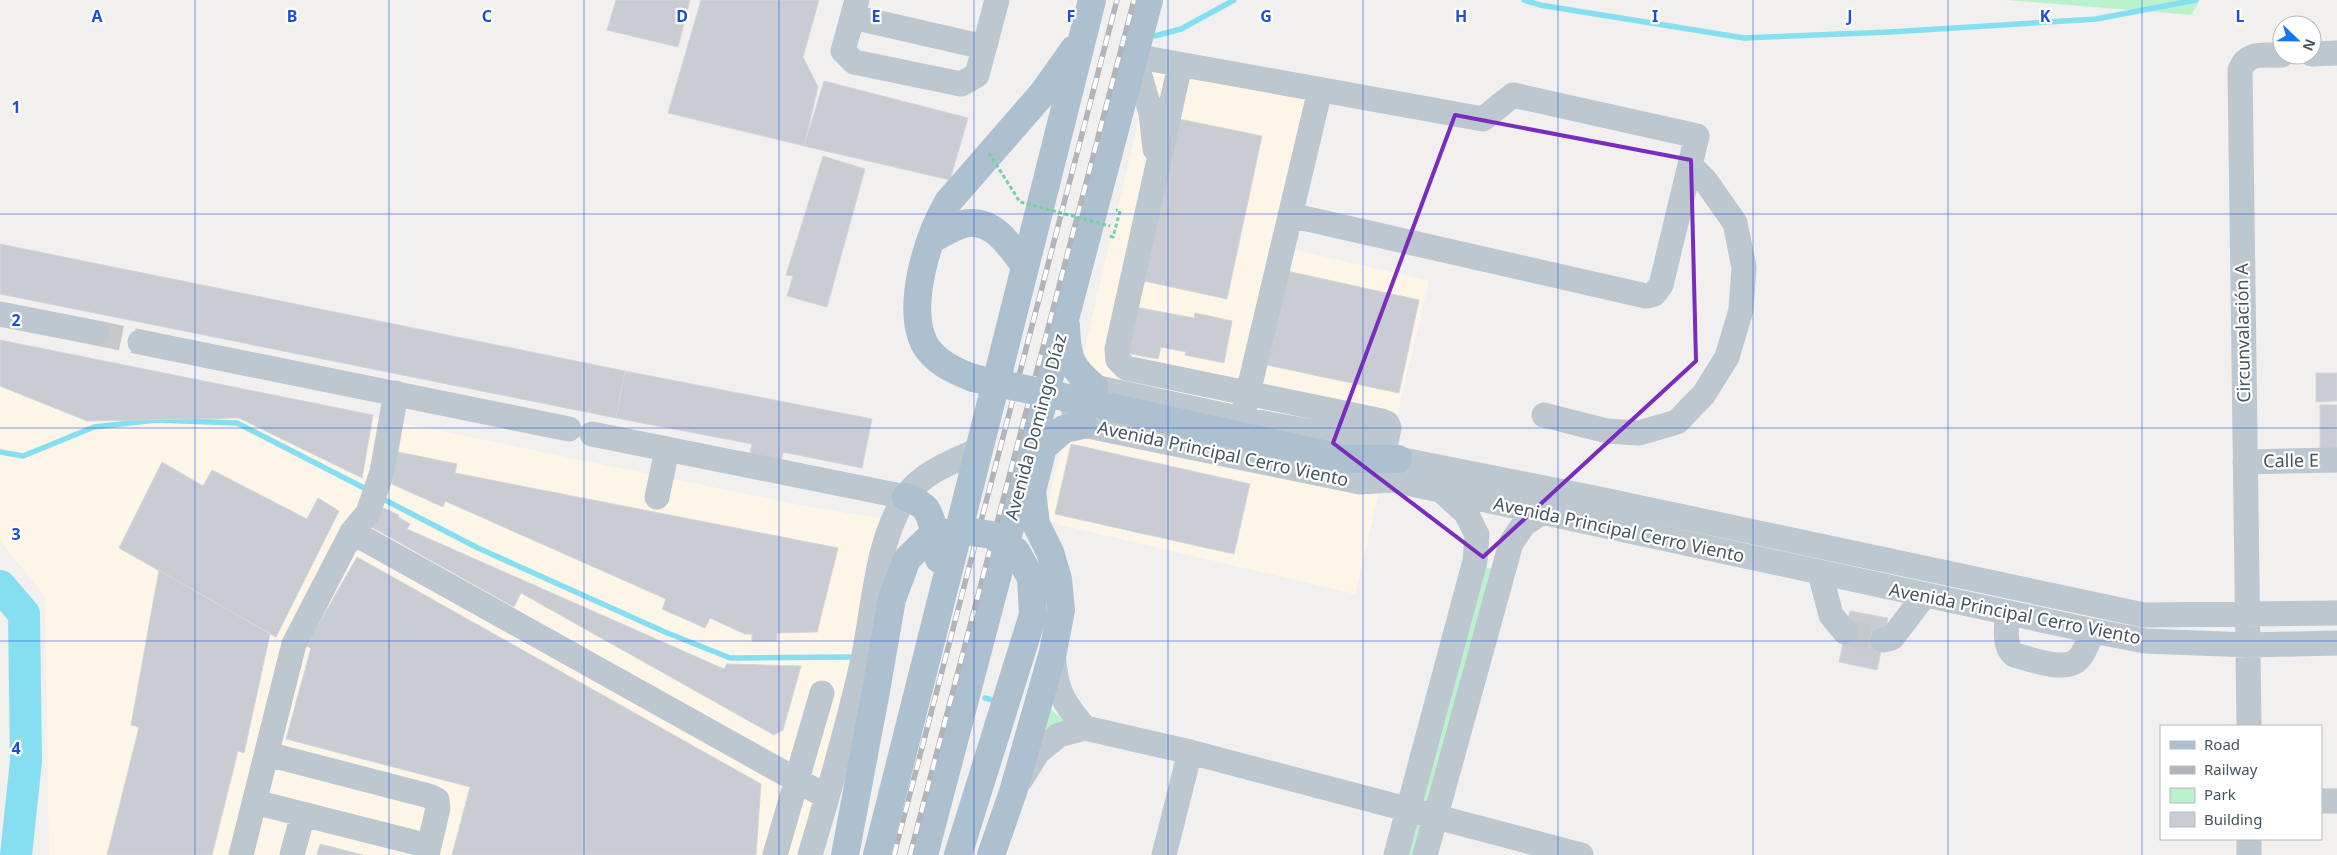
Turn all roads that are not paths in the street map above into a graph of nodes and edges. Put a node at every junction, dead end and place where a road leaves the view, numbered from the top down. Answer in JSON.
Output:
{"nodes":[{"id":1,"x":1092,"y":0,"type":"edge"},
{"id":2,"x":1149,"y":0,"type":"edge"},
{"id":3,"x":990,"y":2,"type":"edge"},
{"id":4,"x":855,"y":8,"type":"edge"},
{"id":5,"x":1083,"y":35,"type":"junction"},
{"id":6,"x":984,"y":47,"type":"junction"},
{"id":7,"x":2337,"y":53,"type":"edge"},
{"id":8,"x":2322,"y":54,"type":"edge"},
{"id":9,"x":2272,"y":55,"type":"edge"},
{"id":10,"x":1134,"y":56,"type":"junction"},
{"id":11,"x":1180,"y":65,"type":"junction"},
{"id":12,"x":1320,"y":90,"type":"junction"},
{"id":13,"x":1690,"y":165,"type":"junction"},
{"id":14,"x":1156,"y":171,"type":"junction"},
{"id":15,"x":1290,"y":215,"type":"junction"},
{"id":16,"x":932,"y":239,"type":"junction"},
{"id":17,"x":1025,"y":266,"type":"junction"},
{"id":18,"x":1066,"y":313,"type":"junction"},
{"id":19,"x":0,"y":314,"type":"edge"},
{"id":20,"x":97,"y":333,"type":"tunnel mouth"},
{"id":21,"x":140,"y":342,"type":"tunnel mouth"},
{"id":22,"x":1066,"y":351,"type":"junction"},
{"id":23,"x":396,"y":393,"type":"junction"},
{"id":24,"x":1248,"y":393,"type":"junction"},
{"id":25,"x":1088,"y":405,"type":"junction"},
{"id":26,"x":1544,"y":414,"type":"dead end"},
{"id":27,"x":1242,"y":419,"type":"junction"},
{"id":28,"x":1043,"y":447,"type":"junction"},
{"id":29,"x":667,"y":450,"type":"junction"},
{"id":30,"x":978,"y":450,"type":"junction"},
{"id":31,"x":2337,"y":460,"type":"edge"},
{"id":32,"x":2245,"y":462,"type":"junction"},
{"id":33,"x":1392,"y":464,"type":"junction"},
{"id":34,"x":1443,"y":492,"type":"junction"},
{"id":35,"x":657,"y":497,"type":"dead end"},
{"id":36,"x":906,"y":497,"type":"junction"},
{"id":37,"x":1542,"y":512,"type":"junction"},
{"id":38,"x":352,"y":532,"type":"junction"},
{"id":39,"x":1820,"y":573,"type":"junction"},
{"id":40,"x":1924,"y":596,"type":"junction"},
{"id":41,"x":2337,"y":613,"type":"edge"},
{"id":42,"x":2008,"y":614,"type":"junction"},
{"id":43,"x":2248,"y":614,"type":"junction"},
{"id":44,"x":938,"y":620,"type":"junction"},
{"id":45,"x":2093,"y":631,"type":"junction"},
{"id":46,"x":1846,"y":632,"type":"tunnel mouth"},
{"id":47,"x":1883,"y":640,"type":"dead end"},
{"id":48,"x":2337,"y":643,"type":"edge"},
{"id":49,"x":2249,"y":645,"type":"junction"},
{"id":50,"x":1053,"y":652,"type":"junction"},
{"id":51,"x":822,"y":693,"type":"dead end"},
{"id":52,"x":2249,"y":725,"type":"edge"},
{"id":53,"x":1085,"y":728,"type":"junction"},
{"id":54,"x":1190,"y":752,"type":"junction"},
{"id":55,"x":267,"y":754,"type":"junction"},
{"id":56,"x":795,"y":779,"type":"junction"},
{"id":57,"x":1013,"y":792,"type":"junction"},
{"id":58,"x":827,"y":797,"type":"junction"},
{"id":59,"x":2322,"y":801,"type":"edge"},
{"id":60,"x":2337,"y":801,"type":"edge"},
{"id":61,"x":255,"y":802,"type":"junction"},
{"id":62,"x":1409,"y":809,"type":"junction"},
{"id":63,"x":303,"y":814,"type":"junction"},
{"id":64,"x":1436,"y":816,"type":"junction"},
{"id":65,"x":2249,"y":840,"type":"edge"},
{"id":66,"x":428,"y":851,"type":"edge"},
{"id":67,"x":241,"y":855,"type":"edge"},
{"id":68,"x":292,"y":855,"type":"edge"},
{"id":69,"x":775,"y":855,"type":"edge"},
{"id":70,"x":810,"y":855,"type":"edge"},
{"id":71,"x":845,"y":855,"type":"edge"},
{"id":72,"x":877,"y":855,"type":"edge"},
{"id":73,"x":924,"y":855,"type":"edge"},
{"id":74,"x":958,"y":855,"type":"edge"},
{"id":75,"x":990,"y":855,"type":"edge"},
{"id":76,"x":1164,"y":855,"type":"edge"},
{"id":77,"x":1396,"y":855,"type":"edge"},
{"id":78,"x":1425,"y":855,"type":"edge"},
{"id":79,"x":1581,"y":855,"type":"edge"},
{"id":80,"x":2249,"y":855,"type":"edge"}],
"edges":[{"from":1,"to":5,"type":"main road"},
{"from":2,"to":10,"type":"main road","name":"Avenida Domingo Díaz"},
{"from":3,"to":6,"type":"street"},
{"from":4,"to":6,"type":"street"},
{"from":4,"to":6,"type":"street"},
{"from":5,"to":16,"type":"main road"},
{"from":5,"to":17,"type":"main road"},
{"from":7,"to":8,"type":"street"},
{"from":9,"to":32,"type":"street","name":"Circunvalación A"},
{"from":10,"to":11,"type":"street"},
{"from":10,"to":14,"type":"street"},
{"from":10,"to":18,"type":"main road","name":"Avenida Domingo Díaz"},
{"from":11,"to":12,"type":"street"},
{"from":11,"to":14,"type":"street"},
{"from":12,"to":13,"type":"street"},
{"from":12,"to":15,"type":"street"},
{"from":13,"to":15,"type":"street"},
{"from":13,"to":26,"type":"street"},
{"from":14,"to":24,"type":"street"},
{"from":15,"to":24,"type":"street"},
{"from":16,"to":17,"type":"main road"},
{"from":16,"to":25,"type":"main road","bridge":true},
{"from":17,"to":30,"type":"main road"},
{"from":18,"to":22,"type":"main road"},
{"from":18,"to":73,"type":"main road","name":"Avenida Domingo Díaz"},
{"from":19,"to":20,"type":"street"},
{"from":21,"to":23,"type":"street"},
{"from":22,"to":25,"type":"main road"},
{"from":22,"to":28,"type":"main road"},
{"from":23,"to":29,"type":"street"},
{"from":23,"to":38,"type":"street"},
{"from":24,"to":27,"type":"street"},
{"from":24,"to":33,"type":"street"},
{"from":25,"to":27,"type":"street","name":"Avenida Principal Cerro Viento"},
{"from":25,"to":28,"type":"main road"},
{"from":25,"to":33,"type":"main road"},
{"from":25,"to":33,"type":"street","name":"Avenida Principal Cerro Viento"},
{"from":27,"to":33,"type":"street","name":"Avenida Principal Cerro Viento"},
{"from":28,"to":50,"type":"main road"},
{"from":29,"to":35,"type":"street"},
{"from":29,"to":36,"type":"street"},
{"from":30,"to":36,"type":"street"},
{"from":30,"to":44,"type":"main road"},
{"from":31,"to":32,"type":"street","name":"Calle E"},
{"from":32,"to":43,"type":"street","name":"Circunvalación A"},
{"from":33,"to":34,"type":"street","name":"Avenida Principal Cerro Viento"},
{"from":33,"to":43,"type":"street","name":"Avenida Principal Cerro Viento"},
{"from":34,"to":37,"type":"street","name":"Avenida Principal Cerro Viento"},
{"from":34,"to":62,"type":"street"},
{"from":36,"to":44,"type":"main road"},
{"from":36,"to":58,"type":"street"},
{"from":37,"to":39,"type":"street","name":"Avenida Principal Cerro Viento"},
{"from":37,"to":64,"type":"street"},
{"from":38,"to":55,"type":"street"},
{"from":38,"to":56,"type":"street"},
{"from":39,"to":40,"type":"street","name":"Avenida Principal Cerro Viento"},
{"from":39,"to":46,"type":"street"},
{"from":40,"to":42,"type":"street","name":"Avenida Principal Cerro Viento"},
{"from":40,"to":47,"type":"street"},
{"from":41,"to":43,"type":"street","name":"Avenida Principal Cerro Viento"},
{"from":42,"to":45,"type":"street","name":"Avenida Principal Cerro Viento"},
{"from":42,"to":45,"type":"street"},
{"from":43,"to":49,"type":"street","name":"Circunvalación A"},
{"from":44,"to":72,"type":"main road"},
{"from":45,"to":49,"type":"street","name":"Avenida Principal Cerro Viento"},
{"from":48,"to":49,"type":"street","name":"Avenida Principal Cerro Viento"},
{"from":49,"to":52,"type":"street","name":"Circunvalación A"},
{"from":50,"to":53,"type":"street"},
{"from":50,"to":57,"type":"main road"},
{"from":51,"to":56,"type":"street"},
{"from":53,"to":54,"type":"street"},
{"from":53,"to":57,"type":"street"},
{"from":54,"to":62,"type":"street"},
{"from":54,"to":76,"type":"street"},
{"from":55,"to":61,"type":"street"},
{"from":55,"to":66,"type":"street"},
{"from":56,"to":58,"type":"street"},
{"from":56,"to":69,"type":"street"},
{"from":57,"to":75,"type":"main road"},
{"from":58,"to":70,"type":"street"},
{"from":59,"to":60,"type":"street"},
{"from":61,"to":63,"type":"street"},
{"from":61,"to":67,"type":"street"},
{"from":62,"to":64,"type":"street"},
{"from":62,"to":77,"type":"street"},
{"from":63,"to":66,"type":"street"},
{"from":63,"to":68,"type":"street"},
{"from":64,"to":78,"type":"street"},
{"from":64,"to":79,"type":"street"},
{"from":65,"to":80,"type":"street"},
{"from":71,"to":74,"type":"main road","bridge":true}]}
